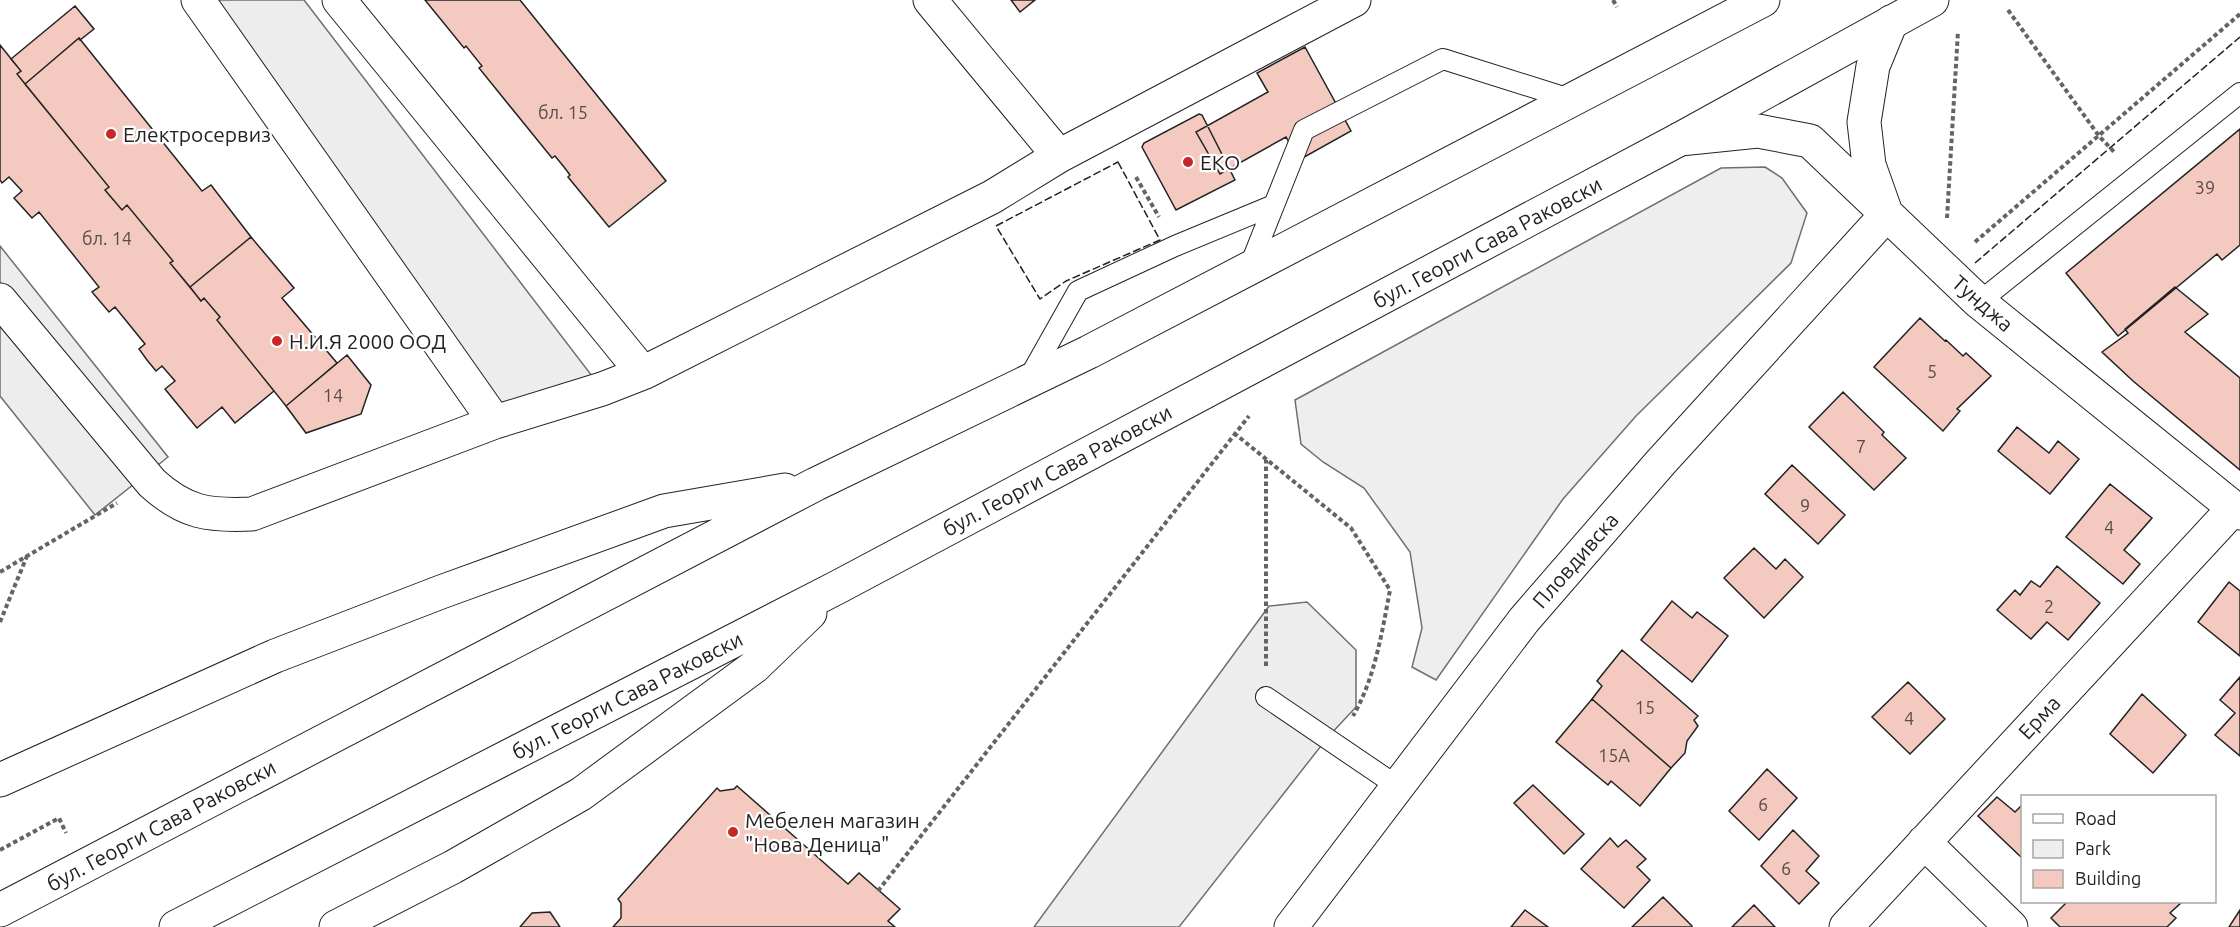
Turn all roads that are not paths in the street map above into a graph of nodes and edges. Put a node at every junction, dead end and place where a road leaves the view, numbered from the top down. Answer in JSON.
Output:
{"nodes":[{"id":1,"x":198,"y":0,"type":"edge"},
{"id":2,"x":339,"y":0,"type":"edge"},
{"id":3,"x":930,"y":0,"type":"edge"},
{"id":4,"x":1354,"y":0,"type":"edge"},
{"id":5,"x":1764,"y":0,"type":"edge"},
{"id":6,"x":1932,"y":0,"type":"edge"},
{"id":7,"x":1891,"y":22,"type":"junction"},
{"id":8,"x":2240,"y":93,"type":"edge"},
{"id":9,"x":1574,"y":100,"type":"junction"},
{"id":10,"x":1680,"y":140,"type":"junction"},
{"id":11,"x":1059,"y":156,"type":"junction"},
{"id":12,"x":1274,"y":205,"type":"junction"},
{"id":13,"x":1887,"y":214,"type":"junction"},
{"id":14,"x":1249,"y":268,"type":"junction"},
{"id":15,"x":0,"y":300,"type":"edge"},
{"id":16,"x":1979,"y":302,"type":"junction"},
{"id":17,"x":643,"y":373,"type":"junction"},
{"id":18,"x":1026,"y":382,"type":"junction"},
{"id":19,"x":495,"y":422,"type":"junction"},
{"id":20,"x":816,"y":484,"type":"junction"},
{"id":21,"x":2237,"y":510,"type":"edge"},
{"id":22,"x":838,"y":587,"type":"junction"},
{"id":23,"x":1266,"y":697,"type":"road end"},
{"id":24,"x":0,"y":780,"type":"edge"},
{"id":25,"x":1397,"y":786,"type":"junction"},
{"id":26,"x":1924,"y":842,"type":"junction"},
{"id":27,"x":0,"y":910,"type":"edge"},
{"id":28,"x":176,"y":927,"type":"edge"},
{"id":29,"x":336,"y":927,"type":"edge"},
{"id":30,"x":1291,"y":927,"type":"edge"},
{"id":31,"x":1846,"y":927,"type":"edge"},
{"id":32,"x":2011,"y":927,"type":"edge"}],
"edges":[{"from":1,"to":19,"type":"main road"},
{"from":2,"to":17,"type":"main road"},
{"from":3,"to":11,"type":"main road"},
{"from":4,"to":11,"type":"main road"},
{"from":5,"to":9,"type":"main road","name":"бул. Георги Сава Раковски"},
{"from":6,"to":7,"type":"main road","name":"бул. Георги Сава Раковски"},
{"from":7,"to":10,"type":"main road","name":"бул. Георги Сава Раковски"},
{"from":7,"to":13,"type":"main road","name":"Тунджа"},
{"from":8,"to":16,"type":"lane"},
{"from":9,"to":12,"type":"lane"},
{"from":9,"to":14,"type":"main road","name":"бул. Георги Сава Раковски"},
{"from":10,"to":13,"type":"main road"},
{"from":10,"to":22,"type":"main road","name":"бул. Георги Сава Раковски"},
{"from":11,"to":17,"type":"main road"},
{"from":12,"to":14,"type":"lane"},
{"from":12,"to":18,"type":"lane"},
{"from":13,"to":16,"type":"main road","name":"Тунджа"},
{"from":13,"to":25,"type":"main road","name":"Пловдивска"},
{"from":14,"to":18,"type":"main road","name":"бул. Георги Сава Раковски"},
{"from":15,"to":19,"type":"main road"},
{"from":16,"to":21,"type":"main road","name":"Тунджа"},
{"from":17,"to":19,"type":"main road"},
{"from":18,"to":20,"type":"main road","name":"бул. Георги Сава Раковски"},
{"from":20,"to":24,"type":"main road"},
{"from":20,"to":27,"type":"main road","name":"бул. Георги Сава Раковски"},
{"from":21,"to":26,"type":"main road","name":"Ерма"},
{"from":22,"to":28,"type":"main road","name":"бул. Георги Сава Раковски"},
{"from":22,"to":29,"type":"main road"},
{"from":23,"to":25,"type":"lane"},
{"from":25,"to":30,"type":"main road","name":"Пловдивска"},
{"from":26,"to":31,"type":"main road","name":"Ерма"},
{"from":26,"to":32,"type":"main road"}]}
